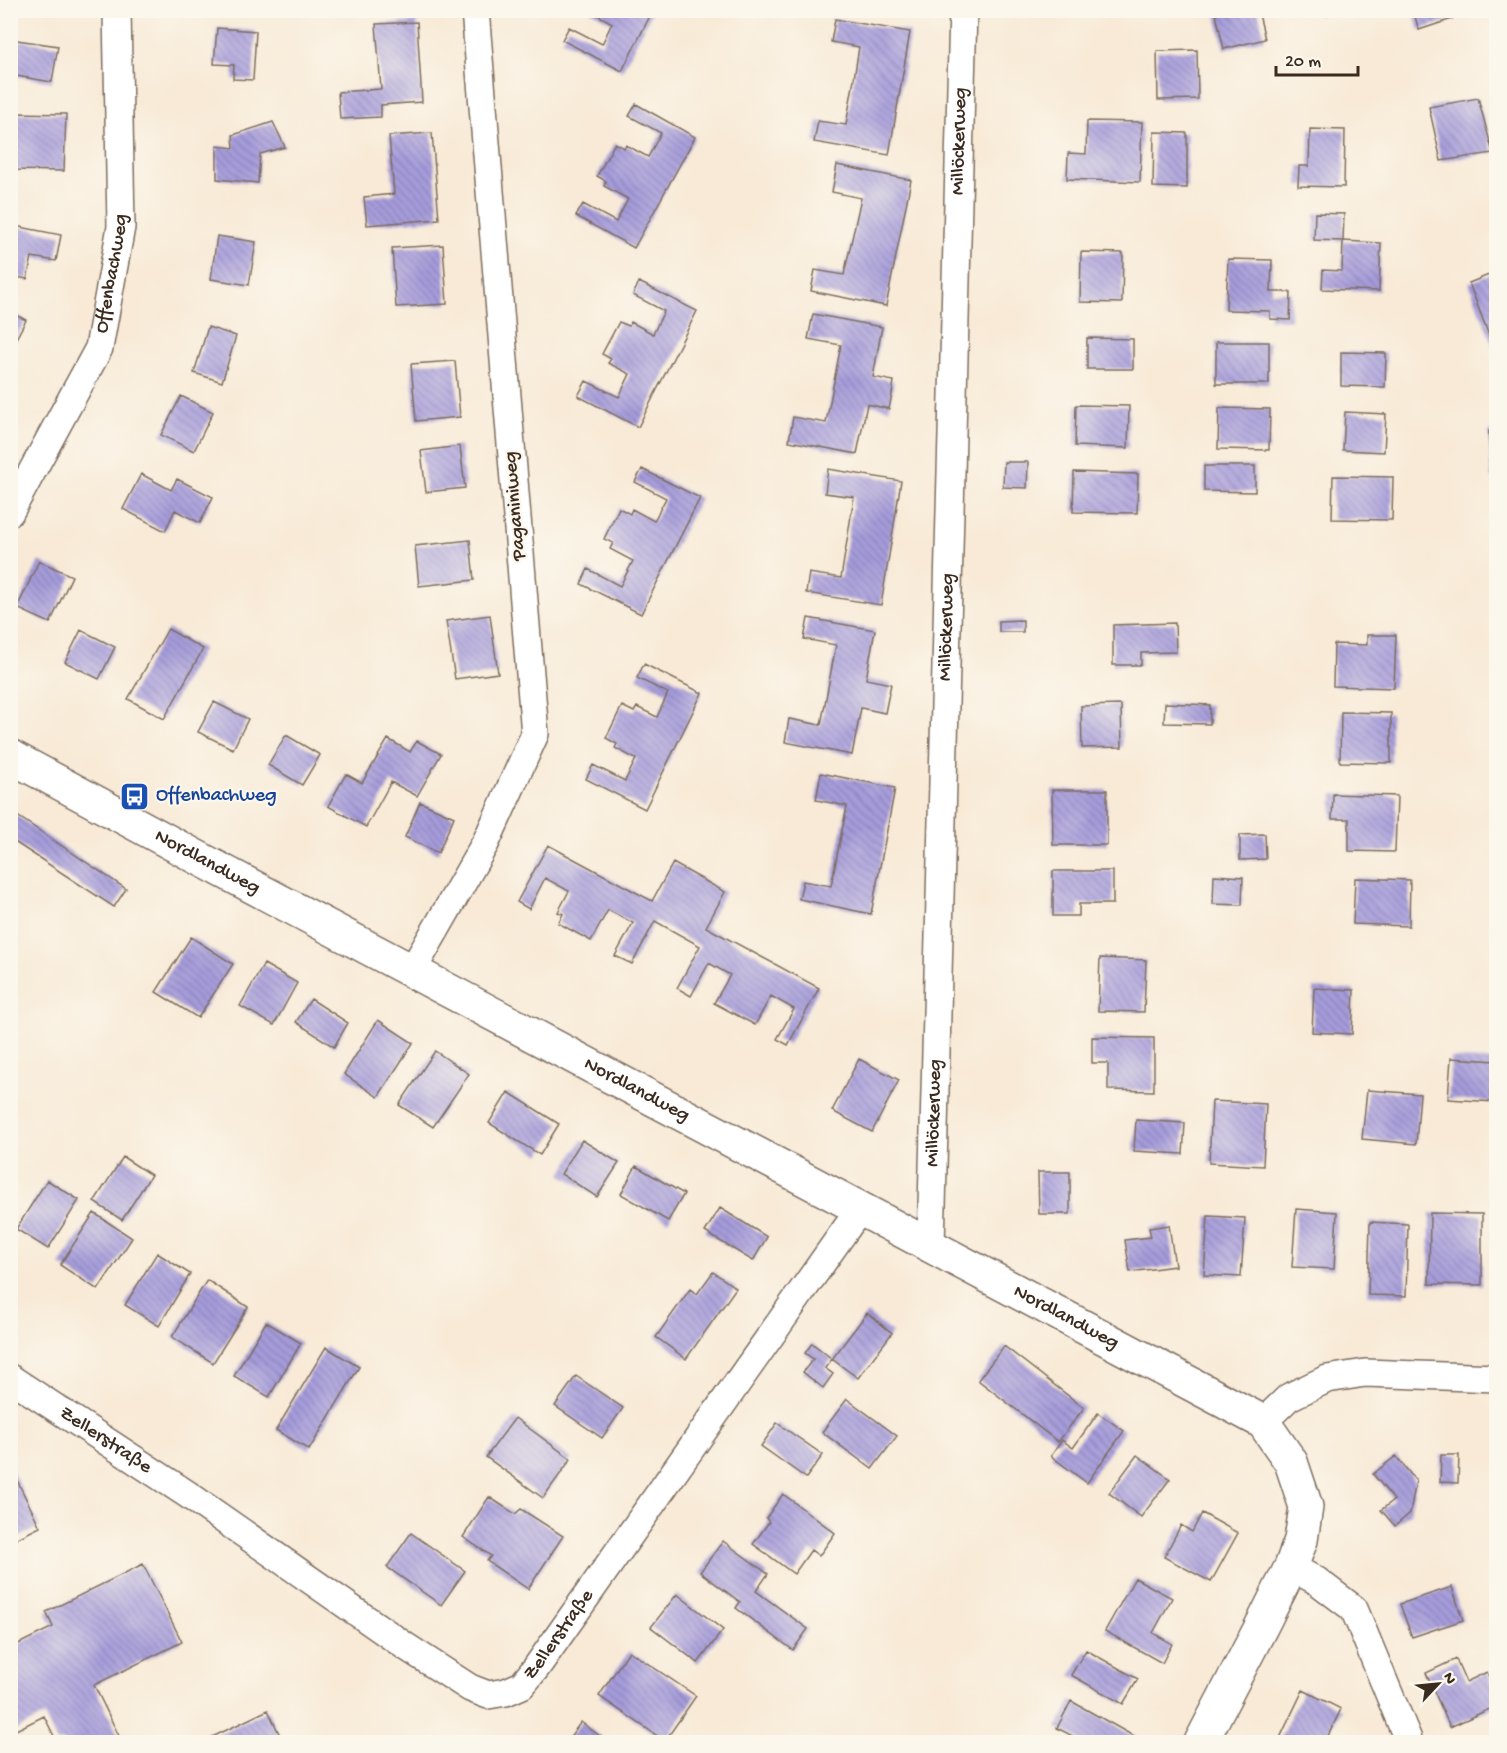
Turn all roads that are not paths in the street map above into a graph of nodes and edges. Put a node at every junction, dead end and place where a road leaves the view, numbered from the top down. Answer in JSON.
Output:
{"nodes":[{"id":1,"x":117,"y":10,"type":"edge"},
{"id":2,"x":475,"y":10,"type":"edge"},
{"id":3,"x":963,"y":10,"type":"edge"},
{"id":4,"x":10,"y":512,"type":"edge"},
{"id":5,"x":10,"y":756,"type":"edge"},
{"id":6,"x":412,"y":971,"type":"junction"},
{"id":7,"x":860,"y":1209,"type":"junction"},
{"id":8,"x":931,"y":1245,"type":"junction"},
{"id":9,"x":1497,"y":1378,"type":"edge"},
{"id":10,"x":12,"y":1380,"type":"edge"},
{"id":11,"x":1263,"y":1422,"type":"junction"},
{"id":12,"x":1291,"y":1567,"type":"junction"},
{"id":13,"x":1201,"y":1743,"type":"edge"},
{"id":14,"x":1409,"y":1743,"type":"edge"}],
"edges":[{"from":1,"to":4,"type":"street","name":"Offenbachweg"},
{"from":2,"to":6,"type":"street","name":"Paganiniweg"},
{"from":3,"to":8,"type":"street","name":"Millöckerweg"},
{"from":5,"to":6,"type":"street","name":"Nordlandweg"},
{"from":6,"to":7,"type":"street","name":"Nordlandweg"},
{"from":7,"to":8,"type":"street","name":"Nordlandweg"},
{"from":7,"to":10,"type":"street","name":"Zellerstraße"},
{"from":8,"to":11,"type":"street","name":"Nordlandweg"},
{"from":9,"to":11,"type":"street"},
{"from":11,"to":12,"type":"street","name":"Nordlandweg"},
{"from":12,"to":13,"type":"street","name":"Nordlandweg"},
{"from":12,"to":14,"type":"street"}]}
